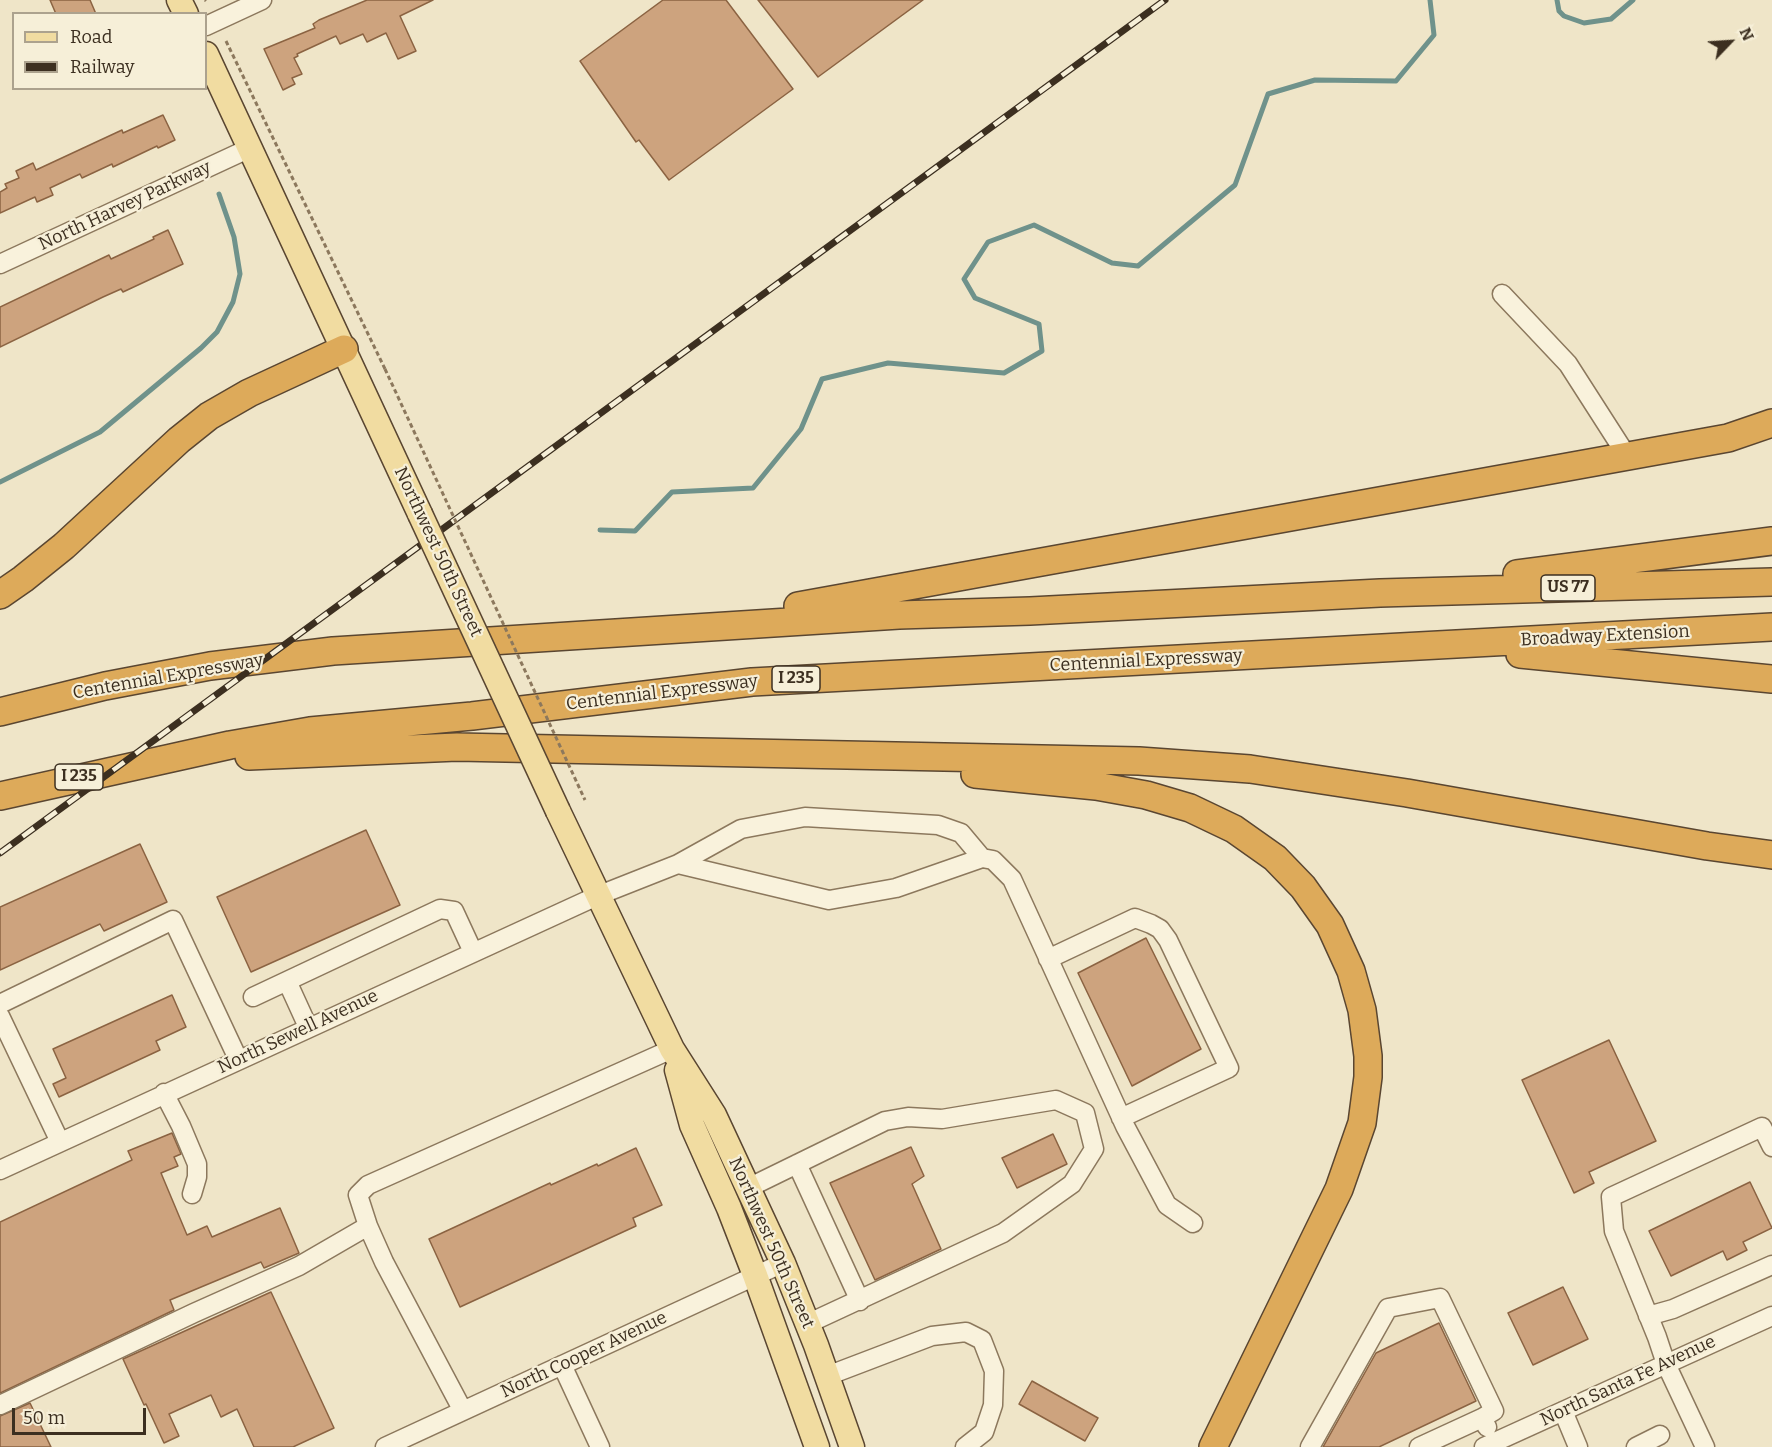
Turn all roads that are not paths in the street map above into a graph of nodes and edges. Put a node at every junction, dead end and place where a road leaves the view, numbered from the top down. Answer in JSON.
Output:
{"nodes":[{"id":1,"x":179,"y":0,"type":"edge"},
{"id":2,"x":262,"y":0,"type":"edge"},
{"id":3,"x":199,"y":5,"type":"edge"},
{"id":4,"x":207,"y":27,"type":"edge"},
{"id":5,"x":207,"y":56,"type":"edge"},
{"id":6,"x":250,"y":148,"type":"junction"},
{"id":7,"x":0,"y":264,"type":"edge"},
{"id":8,"x":1502,"y":294,"type":"dead end"},
{"id":9,"x":344,"y":349,"type":"junction"},
{"id":10,"x":1772,"y":423,"type":"edge"},
{"id":11,"x":1627,"y":456,"type":"junction"},
{"id":12,"x":1772,"y":541,"type":"edge"},
{"id":13,"x":1772,"y":582,"type":"edge"},
{"id":14,"x":1380,"y":593,"type":"junction"},
{"id":15,"x":0,"y":595,"type":"edge"},
{"id":16,"x":682,"y":627,"type":"junction"},
{"id":17,"x":1772,"y":627,"type":"edge"},
{"id":18,"x":1438,"y":645,"type":"junction"},
{"id":19,"x":1772,"y":679,"type":"edge"},
{"id":20,"x":0,"y":712,"type":"edge"},
{"id":21,"x":759,"y":753,"type":"junction"},
{"id":22,"x":158,"y":760,"type":"junction"},
{"id":23,"x":0,"y":796,"type":"edge"},
{"id":24,"x":1772,"y":855,"type":"edge"},
{"id":25,"x":982,"y":858,"type":"junction"},
{"id":26,"x":678,"y":864,"type":"junction"},
{"id":27,"x":597,"y":896,"type":"junction"},
{"id":28,"x":473,"y":952,"type":"junction"},
{"id":29,"x":1048,"y":959,"type":"junction"},
{"id":30,"x":287,"y":981,"type":"junction"},
{"id":31,"x":253,"y":997,"type":"dead end"},
{"id":32,"x":0,"y":1004,"type":"edge"},
{"id":33,"x":0,"y":1016,"type":"edge"},
{"id":34,"x":308,"y":1027,"type":"junction"},
{"id":35,"x":672,"y":1049,"type":"junction"},
{"id":36,"x":237,"y":1059,"type":"junction"},
{"id":37,"x":164,"y":1093,"type":"junction"},
{"id":38,"x":1121,"y":1118,"type":"junction"},
{"id":39,"x":60,"y":1142,"type":"junction"},
{"id":40,"x":1772,"y":1147,"type":"edge"},
{"id":41,"x":797,"y":1164,"type":"junction"},
{"id":42,"x":0,"y":1170,"type":"edge"},
{"id":43,"x":748,"y":1188,"type":"junction"},
{"id":44,"x":192,"y":1194,"type":"dead end"},
{"id":45,"x":1193,"y":1223,"type":"dead end"},
{"id":46,"x":368,"y":1226,"type":"junction"},
{"id":47,"x":783,"y":1263,"type":"junction"},
{"id":48,"x":1772,"y":1264,"type":"edge"},
{"id":49,"x":755,"y":1275,"type":"junction"},
{"id":50,"x":860,"y":1301,"type":"junction"},
{"id":51,"x":1648,"y":1316,"type":"junction"},
{"id":52,"x":1772,"y":1316,"type":"edge"},
{"id":53,"x":807,"y":1324,"type":"junction"},
{"id":54,"x":1666,"y":1364,"type":"junction"},
{"id":55,"x":562,"y":1365,"type":"junction"},
{"id":56,"x":827,"y":1376,"type":"junction"},
{"id":57,"x":0,"y":1405,"type":"edge"},
{"id":58,"x":463,"y":1411,"type":"junction"},
{"id":59,"x":1563,"y":1411,"type":"junction"},
{"id":60,"x":1482,"y":1418,"type":"junction"},
{"id":61,"x":1660,"y":1435,"type":"dead end"},
{"id":62,"x":1489,"y":1445,"type":"edge"},
{"id":63,"x":385,"y":1447,"type":"edge"},
{"id":64,"x":600,"y":1447,"type":"edge"},
{"id":65,"x":817,"y":1447,"type":"edge"},
{"id":66,"x":852,"y":1447,"type":"edge"},
{"id":67,"x":965,"y":1447,"type":"edge"},
{"id":68,"x":1213,"y":1447,"type":"edge"},
{"id":69,"x":1310,"y":1447,"type":"edge"},
{"id":70,"x":1419,"y":1447,"type":"edge"},
{"id":71,"x":1578,"y":1447,"type":"edge"},
{"id":72,"x":1635,"y":1447,"type":"edge"},
{"id":73,"x":1705,"y":1447,"type":"edge"}],
"edges":[{"from":1,"to":3,"type":"main road"},
{"from":2,"to":4,"type":"street"},
{"from":5,"to":6,"type":"main road","name":"Northwest 50th Street"},
{"from":6,"to":7,"type":"street","name":"North Harvey Parkway"},
{"from":6,"to":9,"type":"main road","name":"Northwest 50th Street"},
{"from":8,"to":11,"type":"street"},
{"from":9,"to":15,"type":"highway"},
{"from":9,"to":27,"type":"main road","name":"Northwest 50th Street","bridge":true},
{"from":10,"to":11,"type":"highway"},
{"from":11,"to":16,"type":"highway"},
{"from":12,"to":14,"type":"highway"},
{"from":13,"to":14,"type":"highway","number":"US 77"},
{"from":14,"to":16,"type":"highway","name":"Centennial Expressway"},
{"from":16,"to":20,"type":"highway","name":"Centennial Expressway"},
{"from":17,"to":18,"type":"highway","name":"Broadway Extension"},
{"from":18,"to":19,"type":"highway"},
{"from":18,"to":22,"type":"highway","name":"Centennial Expressway","number":"I 235"},
{"from":21,"to":22,"type":"highway"},
{"from":21,"to":24,"type":"highway"},
{"from":21,"to":68,"type":"highway"},
{"from":22,"to":23,"type":"highway","name":"Centennial Expressway","number":"I 235"},
{"from":25,"to":26,"type":"street"},
{"from":25,"to":26,"type":"street","name":"North Sewell Avenue"},
{"from":25,"to":29,"type":"street","name":"North Sewell Avenue"},
{"from":26,"to":27,"type":"street","name":"North Sewell Avenue"},
{"from":27,"to":28,"type":"street","name":"North Sewell Avenue"},
{"from":27,"to":35,"type":"main road","name":"Northwest 50th Street"},
{"from":28,"to":30,"type":"street"},
{"from":28,"to":34,"type":"street","name":"North Sewell Avenue"},
{"from":29,"to":38,"type":"street"},
{"from":29,"to":38,"type":"street"},
{"from":30,"to":31,"type":"street"},
{"from":30,"to":34,"type":"street"},
{"from":32,"to":36,"type":"street"},
{"from":33,"to":39,"type":"street"},
{"from":34,"to":36,"type":"street","name":"North Sewell Avenue"},
{"from":35,"to":43,"type":"main road","name":"Northwest 50th Street"},
{"from":35,"to":46,"type":"street"},
{"from":35,"to":49,"type":"main road","name":"Northwest 50th Street"},
{"from":36,"to":37,"type":"street","name":"North Sewell Avenue"},
{"from":37,"to":39,"type":"street","name":"North Sewell Avenue"},
{"from":37,"to":44,"type":"street"},
{"from":38,"to":45,"type":"street"},
{"from":39,"to":42,"type":"street","name":"North Sewell Avenue"},
{"from":40,"to":51,"type":"street"},
{"from":41,"to":43,"type":"street"},
{"from":41,"to":50,"type":"street"},
{"from":41,"to":50,"type":"street"},
{"from":43,"to":47,"type":"main road","name":"Northwest 50th Street"},
{"from":46,"to":57,"type":"street"},
{"from":46,"to":58,"type":"street"},
{"from":47,"to":49,"type":"street","name":"North Cooper Avenue"},
{"from":47,"to":53,"type":"main road","name":"Northwest 50th Street"},
{"from":48,"to":51,"type":"street"},
{"from":49,"to":55,"type":"street","name":"North Cooper Avenue"},
{"from":49,"to":65,"type":"main road","name":"Northwest 50th Street"},
{"from":50,"to":53,"type":"street"},
{"from":51,"to":54,"type":"street"},
{"from":52,"to":54,"type":"street","name":"North Santa Fe Avenue"},
{"from":53,"to":56,"type":"main road","name":"Northwest 50th Street"},
{"from":54,"to":59,"type":"street","name":"North Santa Fe Avenue"},
{"from":54,"to":73,"type":"street"},
{"from":55,"to":58,"type":"street","name":"North Cooper Avenue"},
{"from":55,"to":64,"type":"street"},
{"from":56,"to":66,"type":"main road","name":"Northwest 50th Street"},
{"from":56,"to":67,"type":"street"},
{"from":58,"to":63,"type":"street","name":"North Cooper Avenue"},
{"from":59,"to":62,"type":"street","name":"North Santa Fe Avenue"},
{"from":59,"to":71,"type":"street"},
{"from":60,"to":62,"type":"street"},
{"from":60,"to":69,"type":"street"},
{"from":60,"to":70,"type":"street"},
{"from":61,"to":72,"type":"street"}]}
